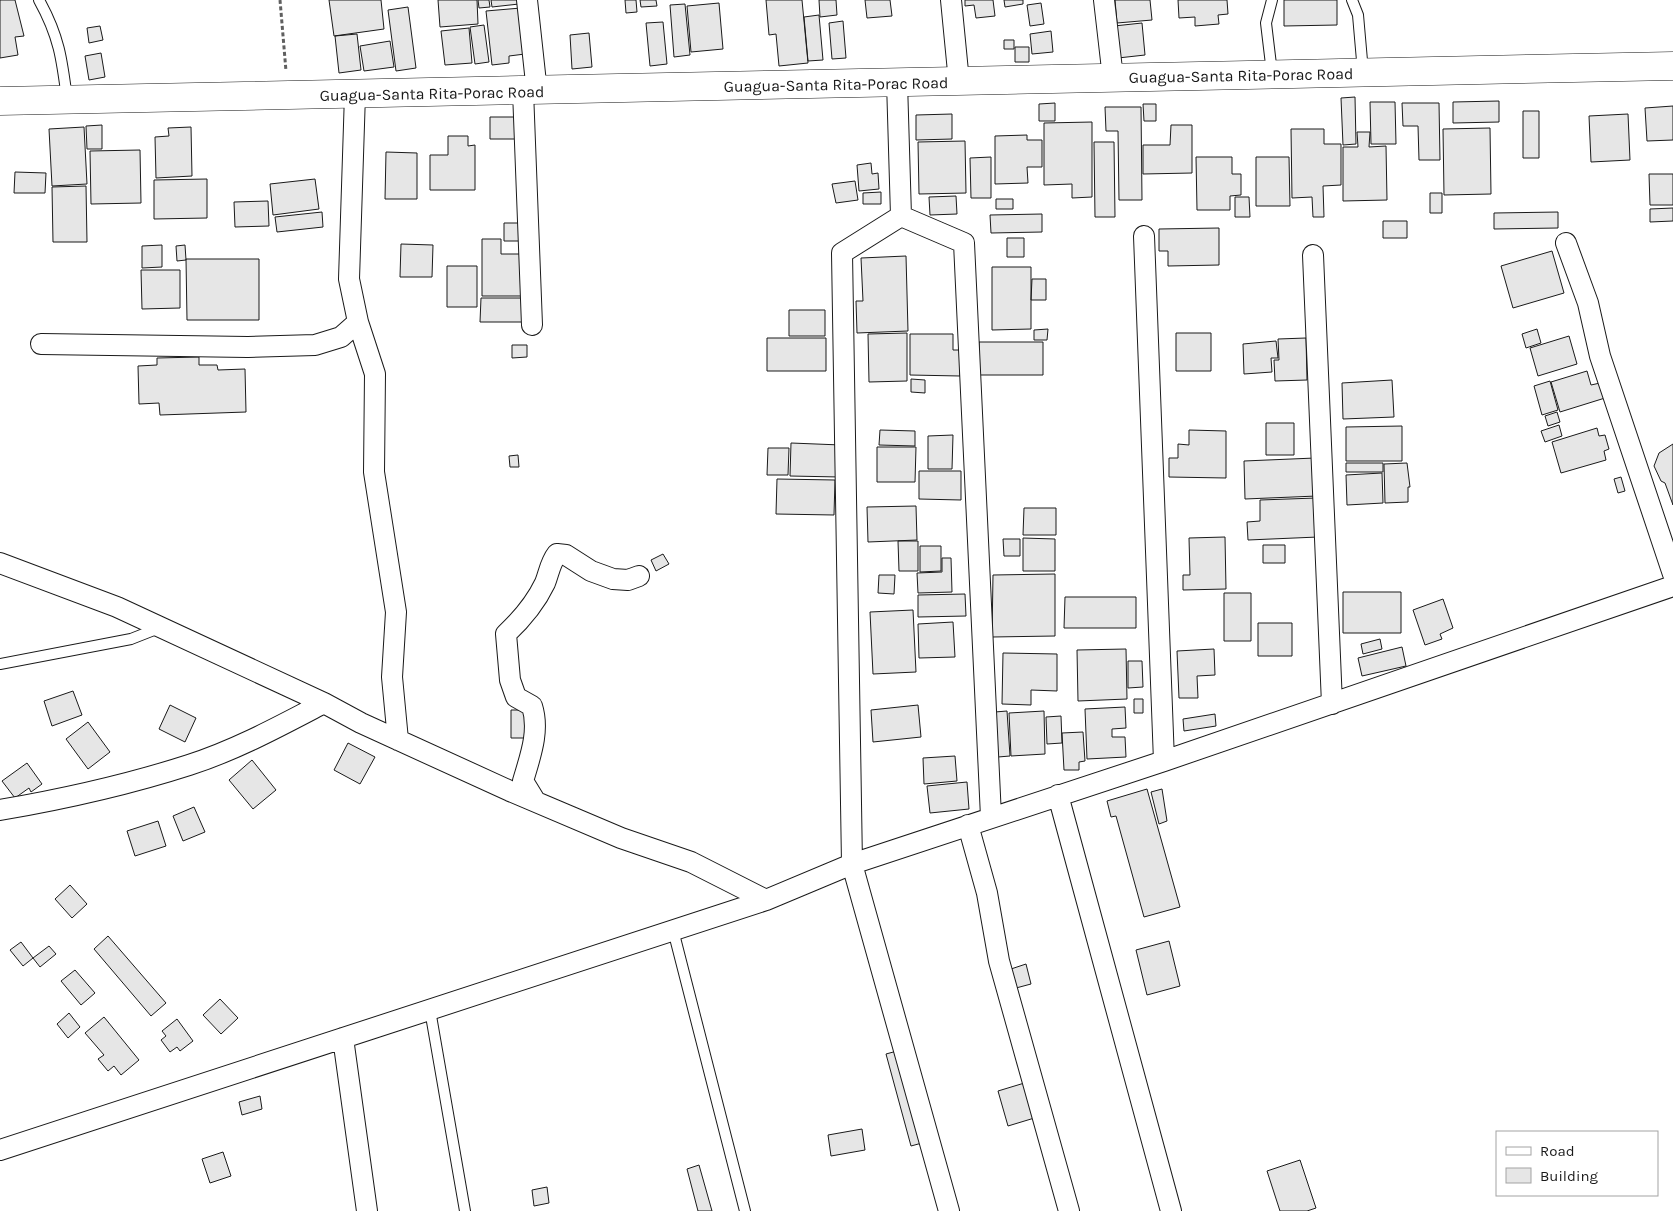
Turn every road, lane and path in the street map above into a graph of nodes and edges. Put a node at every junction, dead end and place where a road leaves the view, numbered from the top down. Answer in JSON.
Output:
{"nodes":[{"id":1,"x":40,"y":0,"type":"edge"},
{"id":2,"x":280,"y":0,"type":"edge"},
{"id":3,"x":527,"y":0,"type":"edge"},
{"id":4,"x":951,"y":0,"type":"edge"},
{"id":5,"x":1104,"y":0,"type":"edge"},
{"id":6,"x":1272,"y":0,"type":"edge"},
{"id":7,"x":1352,"y":0,"type":"edge"},
{"id":8,"x":1673,"y":66,"type":"edge"},
{"id":9,"x":1363,"y":73,"type":"junction"},
{"id":10,"x":1272,"y":75,"type":"junction"},
{"id":11,"x":1113,"y":78,"type":"junction"},
{"id":12,"x":897,"y":82,"type":"junction"},
{"id":13,"x":959,"y":82,"type":"junction"},
{"id":14,"x":530,"y":91,"type":"junction"},
{"id":15,"x":356,"y":94,"type":"junction"},
{"id":16,"x":287,"y":96,"type":"junction"},
{"id":17,"x":67,"y":100,"type":"junction"},
{"id":18,"x":0,"y":102,"type":"edge"},
{"id":19,"x":901,"y":216,"type":"junction"},
{"id":20,"x":1144,"y":236,"type":"dead end"},
{"id":21,"x":1566,"y":242,"type":"dead end"},
{"id":22,"x":1312,"y":255,"type":"dead end"},
{"id":23,"x":358,"y":322,"type":"junction"},
{"id":24,"x":532,"y":325,"type":"dead end"},
{"id":25,"x":41,"y":344,"type":"dead end"},
{"id":26,"x":0,"y":564,"type":"edge"},
{"id":27,"x":1673,"y":574,"type":"edge"},
{"id":28,"x":639,"y":576,"type":"dead end"},
{"id":29,"x":1673,"y":586,"type":"edge"},
{"id":30,"x":160,"y":628,"type":"junction"},
{"id":31,"x":0,"y":664,"type":"edge"},
{"id":32,"x":324,"y":703,"type":"junction"},
{"id":33,"x":1332,"y":704,"type":"junction"},
{"id":34,"x":398,"y":740,"type":"junction"},
{"id":35,"x":1164,"y":761,"type":"junction"},
{"id":36,"x":1058,"y":795,"type":"junction"},
{"id":37,"x":534,"y":800,"type":"junction"},
{"id":38,"x":0,"y":810,"type":"edge"},
{"id":39,"x":991,"y":817,"type":"junction"},
{"id":40,"x":968,"y":825,"type":"junction"},
{"id":41,"x":852,"y":864,"type":"junction"},
{"id":42,"x":766,"y":900,"type":"junction"},
{"id":43,"x":674,"y":930,"type":"junction"},
{"id":44,"x":430,"y":1010,"type":"junction"},
{"id":45,"x":343,"y":1038,"type":"junction"},
{"id":46,"x":0,"y":1150,"type":"edge"},
{"id":47,"x":367,"y":1211,"type":"edge"},
{"id":48,"x":465,"y":1211,"type":"edge"},
{"id":49,"x":745,"y":1211,"type":"edge"},
{"id":50,"x":949,"y":1211,"type":"edge"},
{"id":51,"x":1068,"y":1211,"type":"edge"},
{"id":52,"x":1171,"y":1211,"type":"edge"}],
"edges":[{"from":1,"to":17,"type":"lane"},
{"from":2,"to":16,"type":"path"},
{"from":3,"to":14,"type":"street"},
{"from":4,"to":13,"type":"street"},
{"from":5,"to":11,"type":"street"},
{"from":6,"to":10,"type":"lane"},
{"from":7,"to":9,"type":"lane"},
{"from":8,"to":9,"type":"main road","name":"Guagua-Santa Rita-Porac Road"},
{"from":9,"to":10,"type":"main road","name":"Guagua-Santa Rita-Porac Road"},
{"from":10,"to":11,"type":"main road","name":"Guagua-Santa Rita-Porac Road"},
{"from":11,"to":13,"type":"main road","name":"Guagua-Santa Rita-Porac Road"},
{"from":12,"to":13,"type":"main road","name":"Guagua-Santa Rita-Porac Road"},
{"from":12,"to":14,"type":"main road","name":"Guagua-Santa Rita-Porac Road"},
{"from":12,"to":19,"type":"street"},
{"from":14,"to":15,"type":"main road","name":"Guagua-Santa Rita-Porac Road"},
{"from":14,"to":24,"type":"street"},
{"from":15,"to":16,"type":"main road","name":"Guagua-Santa Rita-Porac Road"},
{"from":15,"to":23,"type":"street"},
{"from":16,"to":17,"type":"main road","name":"Guagua-Santa Rita-Porac Road"},
{"from":17,"to":18,"type":"main road","name":"Guagua-Santa Rita-Porac Road"},
{"from":19,"to":39,"type":"street"},
{"from":19,"to":41,"type":"street"},
{"from":20,"to":35,"type":"street"},
{"from":21,"to":27,"type":"street"},
{"from":22,"to":33,"type":"street"},
{"from":23,"to":25,"type":"street"},
{"from":23,"to":34,"type":"street"},
{"from":26,"to":30,"type":"street"},
{"from":28,"to":37,"type":"street"},
{"from":29,"to":33,"type":"street"},
{"from":30,"to":31,"type":"lane"},
{"from":30,"to":32,"type":"street"},
{"from":32,"to":34,"type":"street"},
{"from":32,"to":38,"type":"street"},
{"from":33,"to":35,"type":"street"},
{"from":34,"to":37,"type":"street"},
{"from":35,"to":36,"type":"street"},
{"from":36,"to":39,"type":"street"},
{"from":36,"to":52,"type":"street"},
{"from":37,"to":42,"type":"street"},
{"from":39,"to":40,"type":"street"},
{"from":40,"to":41,"type":"street"},
{"from":40,"to":51,"type":"street"},
{"from":41,"to":42,"type":"street"},
{"from":41,"to":50,"type":"street"},
{"from":42,"to":43,"type":"street"},
{"from":43,"to":44,"type":"street"},
{"from":43,"to":49,"type":"lane"},
{"from":44,"to":45,"type":"street"},
{"from":44,"to":48,"type":"lane"},
{"from":45,"to":46,"type":"street"},
{"from":45,"to":47,"type":"street"}]}
